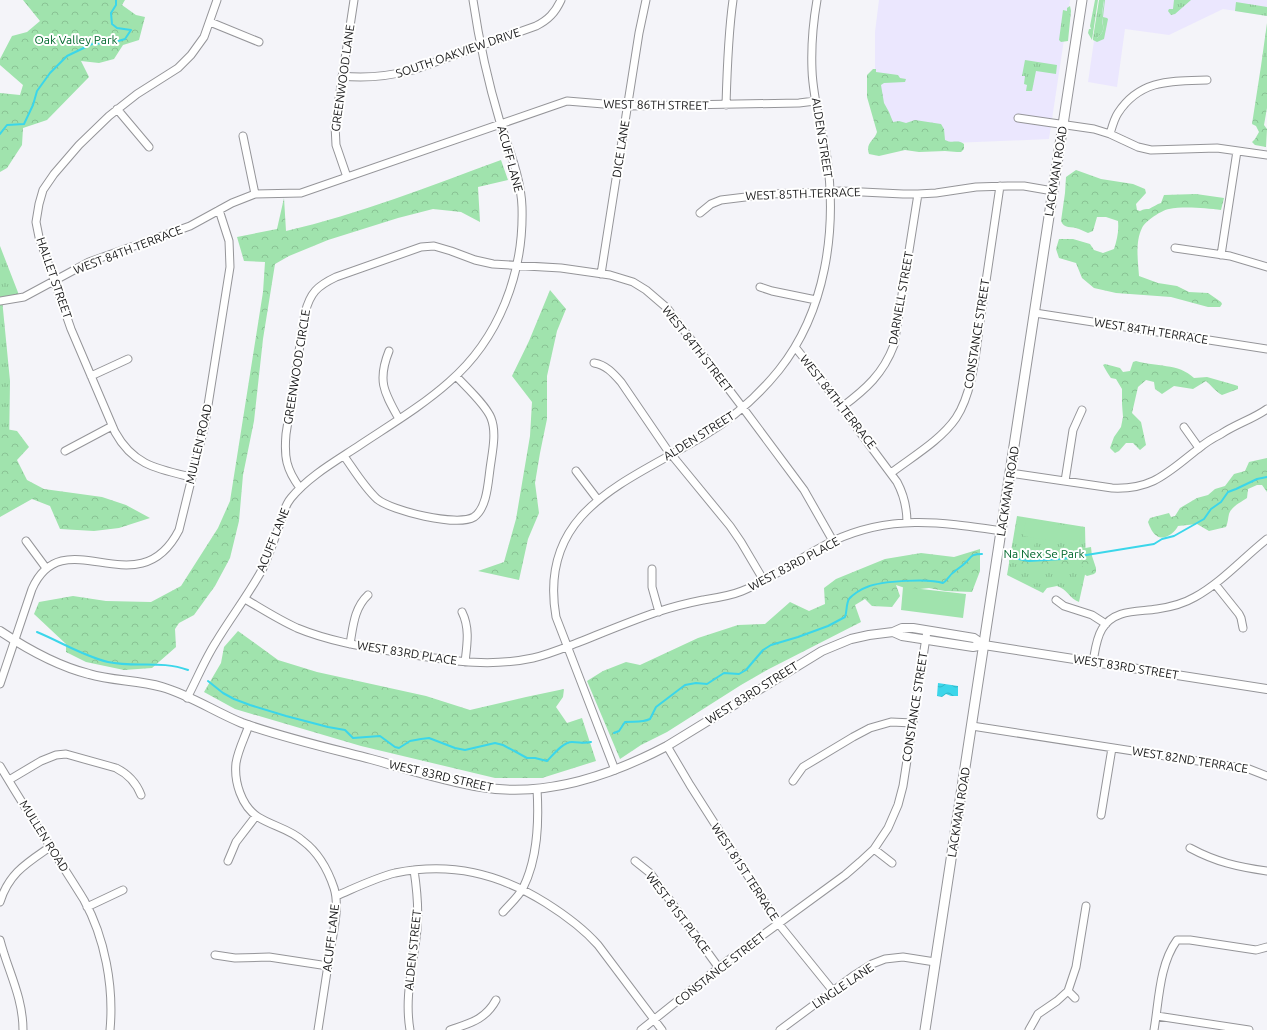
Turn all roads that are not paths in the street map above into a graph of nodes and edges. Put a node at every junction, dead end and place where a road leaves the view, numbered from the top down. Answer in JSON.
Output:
{"nodes":[{"id":1,"x":217,"y":0,"type":"edge"},
{"id":2,"x":354,"y":0,"type":"edge"},
{"id":3,"x":473,"y":0,"type":"edge"},
{"id":4,"x":561,"y":0,"type":"edge"},
{"id":5,"x":646,"y":0,"type":"edge"},
{"id":6,"x":733,"y":0,"type":"edge"},
{"id":7,"x":817,"y":0,"type":"edge"},
{"id":8,"x":1082,"y":0,"type":"edge"},
{"id":9,"x":210,"y":22,"type":"junction"},
{"id":10,"x":258,"y":42,"type":"dead end"},
{"id":11,"x":481,"y":46,"type":"junction"},
{"id":12,"x":342,"y":76,"type":"junction"},
{"id":13,"x":1207,"y":80,"type":"dead end"},
{"id":14,"x":815,"y":101,"type":"junction"},
{"id":15,"x":726,"y":105,"type":"junction"},
{"id":16,"x":628,"y":106,"type":"junction"},
{"id":17,"x":117,"y":110,"type":"junction"},
{"id":18,"x":1018,"y":118,"type":"dead end"},
{"id":19,"x":501,"y":124,"type":"junction"},
{"id":20,"x":1064,"y":125,"type":"junction"},
{"id":21,"x":1110,"y":134,"type":"junction"},
{"id":22,"x":243,"y":136,"type":"dead end"},
{"id":23,"x":149,"y":147,"type":"dead end"},
{"id":24,"x":1237,"y":151,"type":"junction"},
{"id":25,"x":1267,"y":155,"type":"edge"},
{"id":26,"x":347,"y":178,"type":"junction"},
{"id":27,"x":1000,"y":186,"type":"junction"},
{"id":28,"x":830,"y":191,"type":"junction"},
{"id":29,"x":1053,"y":191,"type":"junction"},
{"id":30,"x":255,"y":194,"type":"junction"},
{"id":31,"x":918,"y":194,"type":"junction"},
{"id":32,"x":219,"y":210,"type":"junction"},
{"id":33,"x":700,"y":213,"type":"dead end"},
{"id":34,"x":1176,"y":248,"type":"dead end"},
{"id":35,"x":1221,"y":255,"type":"junction"},
{"id":36,"x":516,"y":266,"type":"junction"},
{"id":37,"x":1267,"y":267,"type":"edge"},
{"id":38,"x":601,"y":274,"type":"junction"},
{"id":39,"x":55,"y":280,"type":"junction"},
{"id":40,"x":760,"y":287,"type":"dead end"},
{"id":41,"x":816,"y":300,"type":"junction"},
{"id":42,"x":0,"y":302,"type":"edge"},
{"id":43,"x":1035,"y":313,"type":"junction"},
{"id":44,"x":795,"y":347,"type":"junction"},
{"id":45,"x":1267,"y":349,"type":"edge"},
{"id":46,"x":389,"y":351,"type":"dead end"},
{"id":47,"x":128,"y":359,"type":"dead end"},
{"id":48,"x":594,"y":363,"type":"dead end"},
{"id":49,"x":91,"y":376,"type":"junction"},
{"id":50,"x":456,"y":376,"type":"junction"},
{"id":51,"x":842,"y":407,"type":"junction"},
{"id":52,"x":742,"y":408,"type":"junction"},
{"id":53,"x":1267,"y":409,"type":"edge"},
{"id":54,"x":1082,"y":410,"type":"dead end"},
{"id":55,"x":399,"y":419,"type":"junction"},
{"id":56,"x":112,"y":426,"type":"junction"},
{"id":57,"x":1184,"y":427,"type":"dead end"},
{"id":58,"x":1199,"y":448,"type":"junction"},
{"id":59,"x":65,"y":451,"type":"dead end"},
{"id":60,"x":671,"y":454,"type":"junction"},
{"id":61,"x":344,"y":456,"type":"junction"},
{"id":62,"x":576,"y":471,"type":"dead end"},
{"id":63,"x":891,"y":473,"type":"junction"},
{"id":64,"x":1010,"y":473,"type":"junction"},
{"id":65,"x":191,"y":477,"type":"junction"},
{"id":66,"x":1065,"y":481,"type":"junction"},
{"id":67,"x":300,"y":488,"type":"junction"},
{"id":68,"x":598,"y":500,"type":"junction"},
{"id":69,"x":907,"y":523,"type":"junction"},
{"id":70,"x":1002,"y":531,"type":"junction"},
{"id":71,"x":1267,"y":539,"type":"edge"},
{"id":72,"x":833,"y":541,"type":"junction"},
{"id":73,"x":26,"y":542,"type":"dead end"},
{"id":74,"x":46,"y":568,"type":"junction"},
{"id":75,"x":652,"y":569,"type":"dead end"},
{"id":76,"x":764,"y":581,"type":"junction"},
{"id":77,"x":1215,"y":584,"type":"junction"},
{"id":78,"x":368,"y":595,"type":"dead end"},
{"id":79,"x":245,"y":599,"type":"junction"},
{"id":80,"x":1056,"y":600,"type":"dead end"},
{"id":81,"x":462,"y":612,"type":"dead end"},
{"id":82,"x":658,"y":612,"type":"junction"},
{"id":83,"x":1106,"y":624,"type":"junction"},
{"id":84,"x":1243,"y":628,"type":"dead end"},
{"id":85,"x":0,"y":631,"type":"edge"},
{"id":86,"x":927,"y":631,"type":"junction"},
{"id":87,"x":893,"y":632,"type":"junction"},
{"id":88,"x":14,"y":640,"type":"junction"},
{"id":89,"x":925,"y":640,"type":"junction"},
{"id":90,"x":350,"y":644,"type":"junction"},
{"id":91,"x":984,"y":645,"type":"junction"},
{"id":92,"x":567,"y":647,"type":"junction"},
{"id":93,"x":465,"y":662,"type":"junction"},
{"id":94,"x":1093,"y":662,"type":"junction"},
{"id":95,"x":0,"y":684,"type":"edge"},
{"id":96,"x":1267,"y":689,"type":"edge"},
{"id":97,"x":187,"y":698,"type":"junction"},
{"id":98,"x":913,"y":723,"type":"junction"},
{"id":99,"x":249,"y":725,"type":"junction"},
{"id":100,"x":972,"y":726,"type":"junction"},
{"id":101,"x":667,"y":746,"type":"junction"},
{"id":102,"x":1112,"y":748,"type":"junction"},
{"id":103,"x":0,"y":766,"type":"edge"},
{"id":104,"x":615,"y":770,"type":"junction"},
{"id":105,"x":1267,"y":776,"type":"edge"},
{"id":106,"x":10,"y":780,"type":"junction"},
{"id":107,"x":793,"y":781,"type":"dead end"},
{"id":108,"x":537,"y":789,"type":"junction"},
{"id":109,"x":141,"y":795,"type":"dead end"},
{"id":110,"x":1101,"y":815,"type":"dead end"},
{"id":111,"x":256,"y":816,"type":"junction"},
{"id":112,"x":50,"y":847,"type":"junction"},
{"id":113,"x":1190,"y":848,"type":"dead end"},
{"id":114,"x":874,"y":849,"type":"junction"},
{"id":115,"x":228,"y":861,"type":"dead end"},
{"id":116,"x":635,"y":861,"type":"dead end"},
{"id":117,"x":892,"y":863,"type":"dead end"},
{"id":118,"x":414,"y":870,"type":"junction"},
{"id":119,"x":1267,"y":871,"type":"edge"},
{"id":120,"x":523,"y":889,"type":"junction"},
{"id":121,"x":123,"y":890,"type":"dead end"},
{"id":122,"x":336,"y":896,"type":"junction"},
{"id":123,"x":0,"y":902,"type":"edge"},
{"id":124,"x":1086,"y":906,"type":"dead end"},
{"id":125,"x":87,"y":908,"type":"junction"},
{"id":126,"x":503,"y":912,"type":"dead end"},
{"id":127,"x":778,"y":923,"type":"junction"},
{"id":128,"x":0,"y":940,"type":"edge"},
{"id":129,"x":1267,"y":947,"type":"edge"},
{"id":130,"x":214,"y":955,"type":"dead end"},
{"id":131,"x":935,"y":962,"type":"junction"},
{"id":132,"x":328,"y":966,"type":"junction"},
{"id":133,"x":719,"y":968,"type":"junction"},
{"id":134,"x":833,"y":991,"type":"junction"},
{"id":135,"x":1068,"y":991,"type":"junction"},
{"id":136,"x":1075,"y":998,"type":"dead end"},
{"id":137,"x":496,"y":1000,"type":"dead end"},
{"id":138,"x":1157,"y":1016,"type":"junction"},
{"id":139,"x":654,"y":1020,"type":"junction"},
{"id":140,"x":23,"y":1030,"type":"edge"},
{"id":141,"x":112,"y":1030,"type":"edge"},
{"id":142,"x":318,"y":1030,"type":"edge"},
{"id":143,"x":410,"y":1030,"type":"edge"},
{"id":144,"x":450,"y":1030,"type":"edge"},
{"id":145,"x":641,"y":1030,"type":"edge"},
{"id":146,"x":662,"y":1030,"type":"edge"},
{"id":147,"x":780,"y":1030,"type":"edge"},
{"id":148,"x":925,"y":1030,"type":"edge"},
{"id":149,"x":1029,"y":1030,"type":"edge"},
{"id":150,"x":1154,"y":1030,"type":"edge"},
{"id":151,"x":1249,"y":1030,"type":"edge"}],
"edges":[{"from":1,"to":9,"type":"street","name":"HALLET STREET"},
{"from":2,"to":12,"type":"street","name":"GREENWOOD LANE"},
{"from":3,"to":11,"type":"street","name":"ACUFF LANE"},
{"from":4,"to":11,"type":"street","name":"SOUTH OAKVIEW DRIVE"},
{"from":5,"to":16,"type":"street","name":"DICE LANE"},
{"from":6,"to":15,"type":"street"},
{"from":7,"to":14,"type":"street","name":"ALDEN STREET"},
{"from":8,"to":20,"type":"main road","name":"LACKMAN ROAD"},
{"from":9,"to":10,"type":"street"},
{"from":9,"to":17,"type":"street","name":"HALLET STREET"},
{"from":11,"to":12,"type":"street","name":"SOUTH OAKVIEW DRIVE"},
{"from":11,"to":19,"type":"street","name":"ACUFF LANE"},
{"from":12,"to":26,"type":"street","name":"GREENWOOD LANE"},
{"from":13,"to":21,"type":"street"},
{"from":14,"to":15,"type":"street","name":"WEST 86TH STREET"},
{"from":14,"to":28,"type":"street","name":"ALDEN STREET"},
{"from":15,"to":16,"type":"street","name":"WEST 86TH STREET"},
{"from":16,"to":19,"type":"street","name":"WEST 86TH STREET"},
{"from":16,"to":38,"type":"street","name":"DICE LANE"},
{"from":17,"to":23,"type":"street"},
{"from":17,"to":39,"type":"street","name":"HALLET STREET"},
{"from":18,"to":20,"type":"street"},
{"from":19,"to":26,"type":"street","name":"WEST 84TH TERRACE"},
{"from":19,"to":36,"type":"street","name":"ACUFF LANE"},
{"from":20,"to":21,"type":"street"},
{"from":20,"to":29,"type":"main road","name":"LACKMAN ROAD"},
{"from":21,"to":24,"type":"street"},
{"from":22,"to":30,"type":"street"},
{"from":24,"to":25,"type":"street"},
{"from":24,"to":35,"type":"street"},
{"from":26,"to":30,"type":"street","name":"WEST 84TH TERRACE"},
{"from":27,"to":29,"type":"street","name":"WEST 85TH TERRACE"},
{"from":27,"to":31,"type":"street","name":"WEST 85TH TERRACE"},
{"from":27,"to":63,"type":"street","name":"CONSTANCE STREET"},
{"from":28,"to":31,"type":"street","name":"WEST 85TH TERRACE"},
{"from":28,"to":33,"type":"street","name":"WEST 85TH TERRACE"},
{"from":28,"to":41,"type":"street","name":"ALDEN STREET"},
{"from":29,"to":43,"type":"main road","name":"LACKMAN ROAD"},
{"from":30,"to":32,"type":"street","name":"WEST 84TH TERRACE"},
{"from":31,"to":51,"type":"street","name":"DARNELL STREET"},
{"from":32,"to":39,"type":"street","name":"WEST 84TH TERRACE"},
{"from":32,"to":65,"type":"street","name":"MULLEN ROAD"},
{"from":34,"to":35,"type":"street"},
{"from":35,"to":37,"type":"street"},
{"from":36,"to":38,"type":"street","name":"WEST 84TH STREET"},
{"from":36,"to":50,"type":"street","name":"ACUFF LANE"},
{"from":36,"to":67,"type":"street","name":"GREENWOOD CIRCLE"},
{"from":38,"to":52,"type":"street","name":"WEST 84TH STREET"},
{"from":39,"to":42,"type":"street","name":"WEST 84TH TERRACE"},
{"from":39,"to":49,"type":"street","name":"HALLET STREET"},
{"from":40,"to":41,"type":"street"},
{"from":41,"to":44,"type":"street","name":"ALDEN STREET"},
{"from":43,"to":45,"type":"street","name":"WEST 84TH TERRACE"},
{"from":43,"to":64,"type":"main road","name":"LACKMAN ROAD"},
{"from":44,"to":51,"type":"street","name":"WEST 84TH TERRACE"},
{"from":44,"to":52,"type":"street","name":"ALDEN STREET"},
{"from":46,"to":55,"type":"street"},
{"from":47,"to":49,"type":"street"},
{"from":48,"to":60,"type":"street"},
{"from":49,"to":56,"type":"street","name":"HALLET STREET"},
{"from":50,"to":55,"type":"street","name":"ACUFF LANE"},
{"from":50,"to":61,"type":"street"},
{"from":51,"to":63,"type":"street","name":"WEST 84TH TERRACE"},
{"from":52,"to":60,"type":"street","name":"ALDEN STREET"},
{"from":52,"to":72,"type":"street","name":"WEST 84TH STREET"},
{"from":53,"to":58,"type":"street"},
{"from":54,"to":66,"type":"street"},
{"from":55,"to":61,"type":"street","name":"ACUFF LANE"},
{"from":56,"to":59,"type":"street"},
{"from":56,"to":65,"type":"street","name":"HALLET STREET"},
{"from":57,"to":58,"type":"street"},
{"from":58,"to":66,"type":"street"},
{"from":60,"to":68,"type":"street","name":"ALDEN STREET"},
{"from":60,"to":76,"type":"street"},
{"from":61,"to":67,"type":"street","name":"ACUFF LANE"},
{"from":62,"to":68,"type":"street"},
{"from":63,"to":69,"type":"street","name":"WEST 84TH TERRACE"},
{"from":64,"to":66,"type":"street"},
{"from":64,"to":70,"type":"main road","name":"LACKMAN ROAD"},
{"from":65,"to":74,"type":"street","name":"MULLEN ROAD"},
{"from":67,"to":79,"type":"street","name":"ACUFF LANE"},
{"from":68,"to":92,"type":"street","name":"ALDEN STREET"},
{"from":69,"to":70,"type":"street","name":"WEST 83RD PLACE"},
{"from":69,"to":72,"type":"street","name":"WEST 83RD PLACE"},
{"from":70,"to":91,"type":"main road","name":"LACKMAN ROAD"},
{"from":71,"to":77,"type":"street"},
{"from":72,"to":76,"type":"street","name":"WEST 83RD PLACE"},
{"from":73,"to":74,"type":"street"},
{"from":74,"to":88,"type":"street"},
{"from":75,"to":82,"type":"street"},
{"from":76,"to":82,"type":"street","name":"WEST 83RD PLACE"},
{"from":77,"to":83,"type":"street"},
{"from":77,"to":84,"type":"street"},
{"from":78,"to":90,"type":"street","name":"WEST 83RD PLACE"},
{"from":79,"to":90,"type":"street","name":"WEST 83RD PLACE"},
{"from":79,"to":97,"type":"street","name":"ACUFF LANE"},
{"from":80,"to":83,"type":"street"},
{"from":81,"to":93,"type":"street","name":"WEST 83RD PLACE"},
{"from":82,"to":92,"type":"street","name":"WEST 83RD PLACE"},
{"from":83,"to":94,"type":"street"},
{"from":85,"to":88,"type":"street","name":"WEST 83RD STREET"},
{"from":86,"to":87,"type":"street","name":"WEST 83RD STREET"},
{"from":86,"to":89,"type":"street","name":"CONSTANCE STREET"},
{"from":86,"to":91,"type":"street","name":"WEST 83RD STREET"},
{"from":87,"to":89,"type":"street","name":"WEST 83RD STREET"},
{"from":87,"to":101,"type":"street","name":"WEST 83RD STREET"},
{"from":88,"to":95,"type":"street"},
{"from":88,"to":97,"type":"street","name":"WEST 83RD STREET"},
{"from":89,"to":91,"type":"street","name":"WEST 83RD STREET"},
{"from":89,"to":98,"type":"street","name":"CONSTANCE STREET"},
{"from":90,"to":93,"type":"street","name":"WEST 83RD PLACE"},
{"from":91,"to":94,"type":"street","name":"WEST 83RD STREET"},
{"from":91,"to":100,"type":"main road","name":"LACKMAN ROAD"},
{"from":92,"to":93,"type":"street","name":"WEST 83RD PLACE"},
{"from":92,"to":104,"type":"street","name":"ALDEN STREET"},
{"from":94,"to":96,"type":"street","name":"WEST 83RD STREET"},
{"from":97,"to":99,"type":"street","name":"WEST 83RD STREET"},
{"from":98,"to":107,"type":"street"},
{"from":98,"to":114,"type":"street","name":"CONSTANCE STREET"},
{"from":99,"to":108,"type":"street","name":"WEST 83RD STREET"},
{"from":99,"to":111,"type":"street"},
{"from":100,"to":102,"type":"street","name":"WEST 82ND TERRACE"},
{"from":100,"to":131,"type":"main road","name":"LACKMAN ROAD"},
{"from":101,"to":104,"type":"street","name":"WEST 83RD STREET"},
{"from":101,"to":127,"type":"street","name":"WEST 81ST TERRACE"},
{"from":102,"to":105,"type":"street","name":"WEST 82ND TERRACE"},
{"from":102,"to":110,"type":"street"},
{"from":103,"to":106,"type":"street","name":"MULLEN ROAD"},
{"from":104,"to":108,"type":"street","name":"WEST 83RD STREET"},
{"from":106,"to":109,"type":"street"},
{"from":106,"to":112,"type":"street","name":"MULLEN ROAD"},
{"from":108,"to":120,"type":"street"},
{"from":111,"to":115,"type":"street"},
{"from":111,"to":122,"type":"street","name":"ACUFF LANE"},
{"from":112,"to":123,"type":"street"},
{"from":112,"to":125,"type":"street","name":"MULLEN ROAD"},
{"from":113,"to":119,"type":"street"},
{"from":114,"to":117,"type":"street"},
{"from":114,"to":127,"type":"street","name":"CONSTANCE STREET"},
{"from":116,"to":133,"type":"street","name":"WEST 81ST PLACE"},
{"from":118,"to":120,"type":"street"},
{"from":118,"to":122,"type":"street"},
{"from":118,"to":143,"type":"street","name":"ALDEN STREET"},
{"from":120,"to":126,"type":"street"},
{"from":120,"to":139,"type":"street"},
{"from":121,"to":125,"type":"street"},
{"from":122,"to":132,"type":"street","name":"ACUFF LANE"},
{"from":124,"to":135,"type":"street"},
{"from":125,"to":141,"type":"street","name":"MULLEN ROAD"},
{"from":127,"to":133,"type":"street","name":"CONSTANCE STREET"},
{"from":127,"to":134,"type":"street","name":"WEST 81ST TERRACE"},
{"from":128,"to":140,"type":"street"},
{"from":129,"to":138,"type":"street"},
{"from":130,"to":132,"type":"street"},
{"from":131,"to":134,"type":"street","name":"LINGLE LANE"},
{"from":131,"to":148,"type":"main road","name":"LACKMAN ROAD"},
{"from":132,"to":142,"type":"street","name":"ACUFF LANE"},
{"from":133,"to":139,"type":"street","name":"CONSTANCE STREET"},
{"from":134,"to":147,"type":"street","name":"LINGLE LANE"},
{"from":135,"to":136,"type":"street"},
{"from":135,"to":149,"type":"street"},
{"from":137,"to":144,"type":"street"},
{"from":138,"to":150,"type":"street"},
{"from":138,"to":151,"type":"street"},
{"from":139,"to":145,"type":"street","name":"CONSTANCE STREET"},
{"from":139,"to":146,"type":"street"}]}
